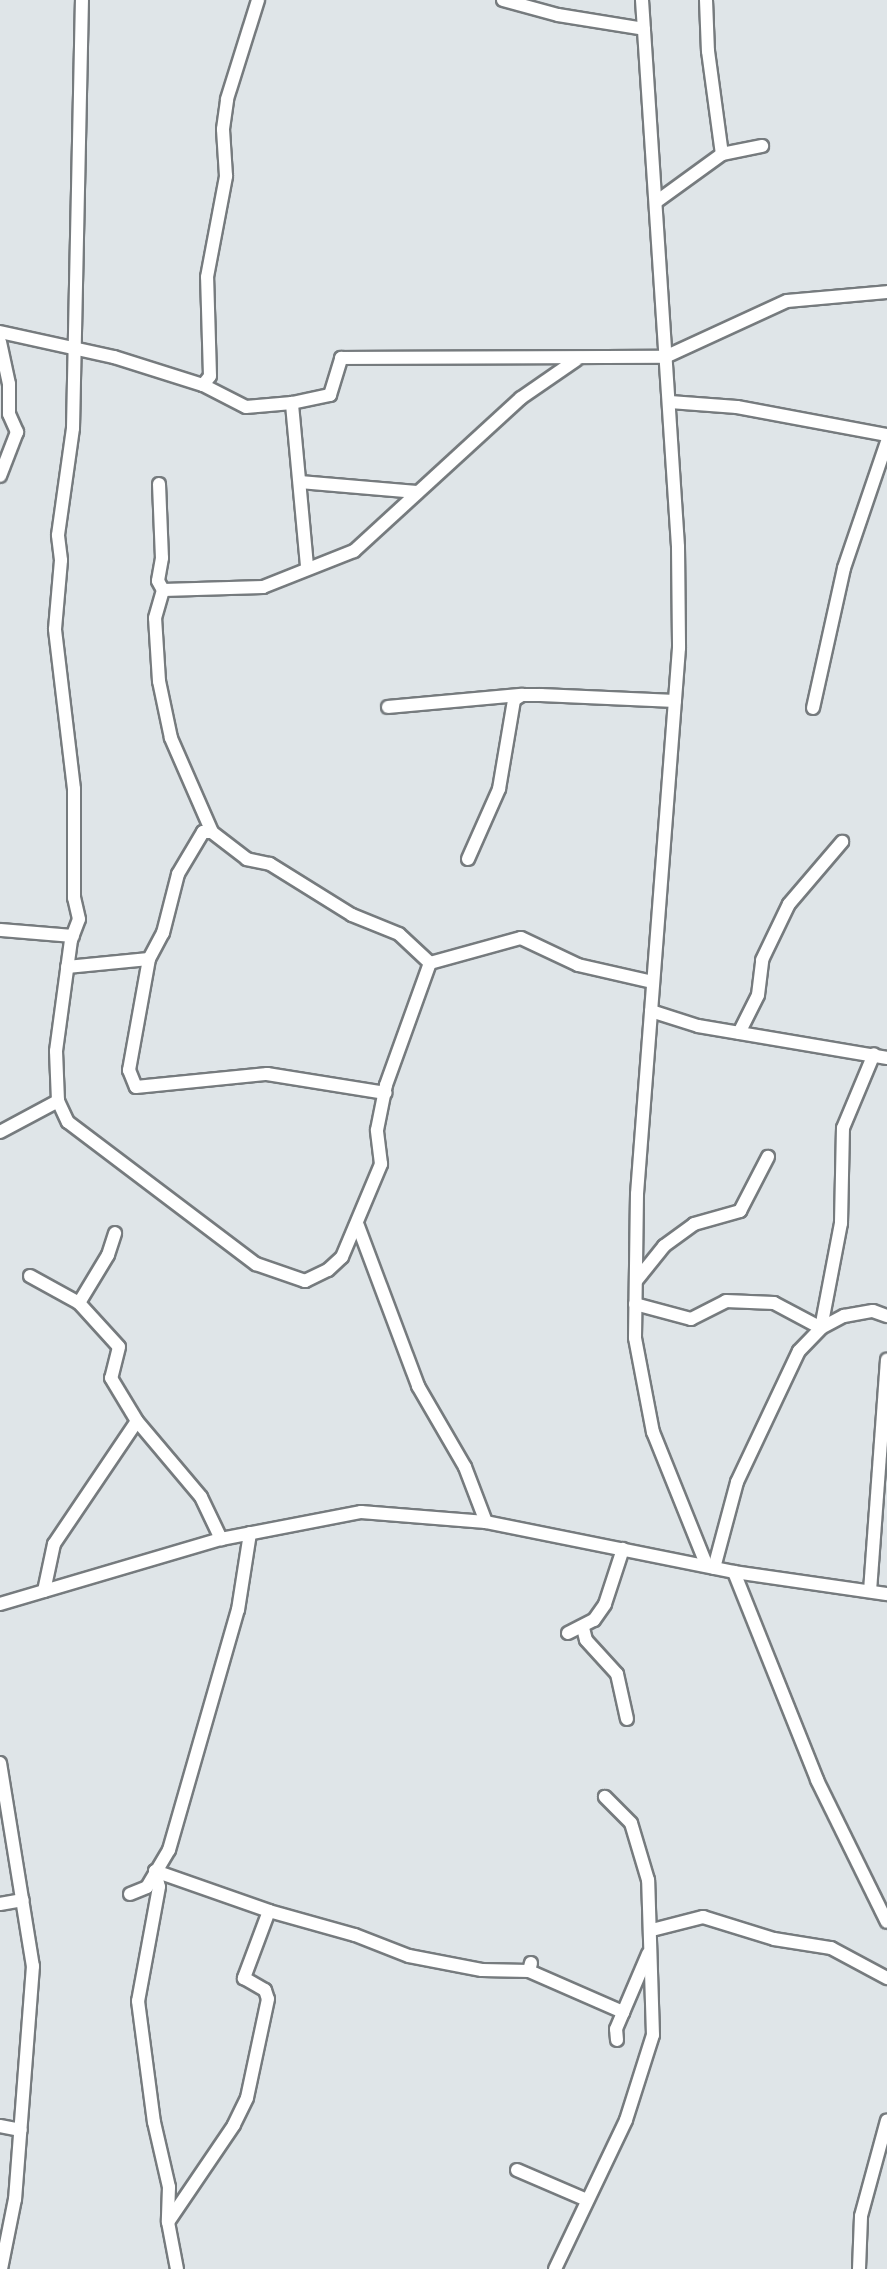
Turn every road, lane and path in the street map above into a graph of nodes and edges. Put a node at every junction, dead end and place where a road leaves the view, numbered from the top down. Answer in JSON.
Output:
{"nodes":[{"id":1,"x":82,"y":0,"type":"edge"},
{"id":2,"x":258,"y":0,"type":"edge"},
{"id":3,"x":503,"y":0,"type":"edge"},
{"id":4,"x":642,"y":0,"type":"edge"},
{"id":5,"x":706,"y":0,"type":"edge"},
{"id":6,"x":644,"y":29,"type":"junction"},
{"id":7,"x":762,"y":146,"type":"dead end"},
{"id":8,"x":722,"y":154,"type":"junction"},
{"id":9,"x":656,"y":202,"type":"junction"},
{"id":10,"x":887,"y":292,"type":"edge"},
{"id":11,"x":0,"y":332,"type":"edge"},
{"id":12,"x":0,"y":342,"type":"edge"},
{"id":13,"x":75,"y":349,"type":"junction"},
{"id":14,"x":665,"y":357,"type":"junction"},
{"id":15,"x":576,"y":360,"type":"junction"},
{"id":16,"x":203,"y":385,"type":"junction"},
{"id":17,"x":670,"y":402,"type":"junction"},
{"id":18,"x":292,"y":403,"type":"junction"},
{"id":19,"x":887,"y":435,"type":"edge"},
{"id":20,"x":887,"y":442,"type":"edge"},
{"id":21,"x":0,"y":475,"type":"edge"},
{"id":22,"x":300,"y":482,"type":"junction"},
{"id":23,"x":159,"y":484,"type":"dead end"},
{"id":24,"x":874,"y":484,"type":"junction"},
{"id":25,"x":887,"y":490,"type":"edge"},
{"id":26,"x":418,"y":492,"type":"junction"},
{"id":27,"x":307,"y":566,"type":"junction"},
{"id":28,"x":163,"y":590,"type":"junction"},
{"id":29,"x":522,"y":695,"type":"junction"},
{"id":30,"x":675,"y":701,"type":"junction"},
{"id":31,"x":388,"y":707,"type":"dead end"},
{"id":32,"x":813,"y":708,"type":"dead end"},
{"id":33,"x":212,"y":832,"type":"junction"},
{"id":34,"x":842,"y":842,"type":"dead end"},
{"id":35,"x":468,"y":859,"type":"dead end"},
{"id":36,"x":0,"y":930,"type":"edge"},
{"id":37,"x":73,"y":936,"type":"junction"},
{"id":38,"x":149,"y":959,"type":"junction"},
{"id":39,"x":430,"y":962,"type":"junction"},
{"id":40,"x":67,"y":967,"type":"junction"},
{"id":41,"x":653,"y":982,"type":"junction"},
{"id":42,"x":651,"y":1011,"type":"junction"},
{"id":43,"x":740,"y":1033,"type":"junction"},
{"id":44,"x":874,"y":1054,"type":"junction"},
{"id":45,"x":887,"y":1058,"type":"edge"},
{"id":46,"x":385,"y":1093,"type":"junction"},
{"id":47,"x":58,"y":1101,"type":"junction"},
{"id":48,"x":0,"y":1132,"type":"edge"},
{"id":49,"x":768,"y":1157,"type":"dead end"},
{"id":50,"x":358,"y":1226,"type":"junction"},
{"id":51,"x":116,"y":1233,"type":"dead end"},
{"id":52,"x":30,"y":1276,"type":"dead end"},
{"id":53,"x":636,"y":1281,"type":"junction"},
{"id":54,"x":79,"y":1303,"type":"junction"},
{"id":55,"x":635,"y":1304,"type":"junction"},
{"id":56,"x":887,"y":1316,"type":"edge"},
{"id":57,"x":821,"y":1328,"type":"junction"},
{"id":58,"x":887,"y":1360,"type":"edge"},
{"id":59,"x":137,"y":1421,"type":"junction"},
{"id":60,"x":486,"y":1522,"type":"junction"},
{"id":61,"x":250,"y":1533,"type":"junction"},
{"id":62,"x":221,"y":1539,"type":"junction"},
{"id":63,"x":623,"y":1549,"type":"junction"},
{"id":64,"x":710,"y":1567,"type":"junction"},
{"id":65,"x":734,"y":1572,"type":"junction"},
{"id":66,"x":44,"y":1591,"type":"junction"},
{"id":67,"x":870,"y":1591,"type":"junction"},
{"id":68,"x":887,"y":1594,"type":"edge"},
{"id":69,"x":0,"y":1604,"type":"edge"},
{"id":70,"x":583,"y":1629,"type":"junction"},
{"id":71,"x":568,"y":1633,"type":"dead end"},
{"id":72,"x":627,"y":1719,"type":"dead end"},
{"id":73,"x":0,"y":1763,"type":"edge"},
{"id":74,"x":605,"y":1797,"type":"dead end"},
{"id":75,"x":155,"y":1871,"type":"junction"},
{"id":76,"x":130,"y":1894,"type":"dead end"},
{"id":77,"x":23,"y":1899,"type":"junction"},
{"id":78,"x":0,"y":1904,"type":"edge"},
{"id":79,"x":269,"y":1911,"type":"junction"},
{"id":80,"x":887,"y":1922,"type":"edge"},
{"id":81,"x":652,"y":1930,"type":"junction"},
{"id":82,"x":650,"y":1950,"type":"junction"},
{"id":83,"x":887,"y":1978,"type":"edge"},
{"id":84,"x":623,"y":2012,"type":"junction"},
{"id":85,"x":617,"y":2040,"type":"dead end"},
{"id":86,"x":887,"y":2120,"type":"edge"},
{"id":87,"x":0,"y":2126,"type":"edge"},
{"id":88,"x":20,"y":2130,"type":"junction"},
{"id":89,"x":517,"y":2171,"type":"dead end"},
{"id":90,"x":587,"y":2200,"type":"junction"},
{"id":91,"x":168,"y":2222,"type":"junction"},
{"id":92,"x":1,"y":2269,"type":"edge"},
{"id":93,"x":177,"y":2269,"type":"edge"},
{"id":94,"x":555,"y":2269,"type":"edge"},
{"id":95,"x":859,"y":2269,"type":"edge"}],
"edges":[{"from":1,"to":13,"type":"street"},
{"from":2,"to":16,"type":"street"},
{"from":3,"to":6,"type":"street"},
{"from":4,"to":6,"type":"street"},
{"from":5,"to":8,"type":"street"},
{"from":6,"to":9,"type":"street"},
{"from":7,"to":8,"type":"street"},
{"from":8,"to":9,"type":"street"},
{"from":9,"to":14,"type":"street"},
{"from":10,"to":14,"type":"street"},
{"from":11,"to":13,"type":"street"},
{"from":12,"to":21,"type":"street"},
{"from":13,"to":16,"type":"street"},
{"from":13,"to":37,"type":"street"},
{"from":14,"to":15,"type":"street"},
{"from":14,"to":17,"type":"street"},
{"from":15,"to":18,"type":"street"},
{"from":15,"to":26,"type":"street"},
{"from":16,"to":18,"type":"street"},
{"from":17,"to":19,"type":"street"},
{"from":17,"to":30,"type":"street"},
{"from":18,"to":22,"type":"street"},
{"from":20,"to":24,"type":"street"},
{"from":22,"to":26,"type":"street"},
{"from":22,"to":27,"type":"street"},
{"from":23,"to":28,"type":"street"},
{"from":24,"to":25,"type":"street"},
{"from":24,"to":32,"type":"street"},
{"from":26,"to":27,"type":"street"},
{"from":27,"to":28,"type":"street"},
{"from":28,"to":33,"type":"street"},
{"from":29,"to":30,"type":"street"},
{"from":29,"to":31,"type":"street"},
{"from":29,"to":35,"type":"street"},
{"from":30,"to":41,"type":"street"},
{"from":33,"to":38,"type":"street"},
{"from":33,"to":39,"type":"street"},
{"from":34,"to":43,"type":"street"},
{"from":36,"to":37,"type":"street"},
{"from":37,"to":40,"type":"street"},
{"from":38,"to":40,"type":"street"},
{"from":38,"to":46,"type":"street"},
{"from":39,"to":41,"type":"street"},
{"from":39,"to":46,"type":"street"},
{"from":40,"to":47,"type":"street"},
{"from":41,"to":42,"type":"street"},
{"from":42,"to":43,"type":"street"},
{"from":42,"to":53,"type":"street"},
{"from":43,"to":44,"type":"street"},
{"from":44,"to":45,"type":"street"},
{"from":44,"to":57,"type":"street"},
{"from":46,"to":50,"type":"street"},
{"from":47,"to":48,"type":"street"},
{"from":47,"to":50,"type":"street"},
{"from":49,"to":53,"type":"street"},
{"from":50,"to":60,"type":"street"},
{"from":51,"to":54,"type":"street"},
{"from":52,"to":54,"type":"street"},
{"from":53,"to":55,"type":"street"},
{"from":54,"to":59,"type":"street"},
{"from":55,"to":57,"type":"street"},
{"from":55,"to":64,"type":"street"},
{"from":56,"to":57,"type":"street"},
{"from":57,"to":64,"type":"street"},
{"from":58,"to":67,"type":"street"},
{"from":59,"to":62,"type":"street"},
{"from":59,"to":66,"type":"street"},
{"from":60,"to":61,"type":"street"},
{"from":60,"to":63,"type":"street"},
{"from":61,"to":62,"type":"street"},
{"from":61,"to":75,"type":"street"},
{"from":62,"to":66,"type":"street"},
{"from":63,"to":64,"type":"street"},
{"from":63,"to":70,"type":"street"},
{"from":64,"to":65,"type":"street"},
{"from":65,"to":67,"type":"street"},
{"from":65,"to":80,"type":"street"},
{"from":66,"to":69,"type":"street"},
{"from":67,"to":68,"type":"street"},
{"from":70,"to":71,"type":"street"},
{"from":70,"to":72,"type":"street"},
{"from":73,"to":77,"type":"street"},
{"from":74,"to":81,"type":"street"},
{"from":75,"to":76,"type":"street"},
{"from":75,"to":79,"type":"street"},
{"from":75,"to":91,"type":"street"},
{"from":77,"to":78,"type":"street"},
{"from":77,"to":88,"type":"street"},
{"from":79,"to":84,"type":"street"},
{"from":79,"to":91,"type":"street"},
{"from":81,"to":82,"type":"street"},
{"from":81,"to":83,"type":"street"},
{"from":82,"to":84,"type":"street"},
{"from":82,"to":90,"type":"street"},
{"from":84,"to":85,"type":"street"},
{"from":86,"to":95,"type":"street"},
{"from":87,"to":88,"type":"street"},
{"from":88,"to":92,"type":"street"},
{"from":89,"to":90,"type":"street"},
{"from":90,"to":94,"type":"street"},
{"from":91,"to":93,"type":"street"}]}
